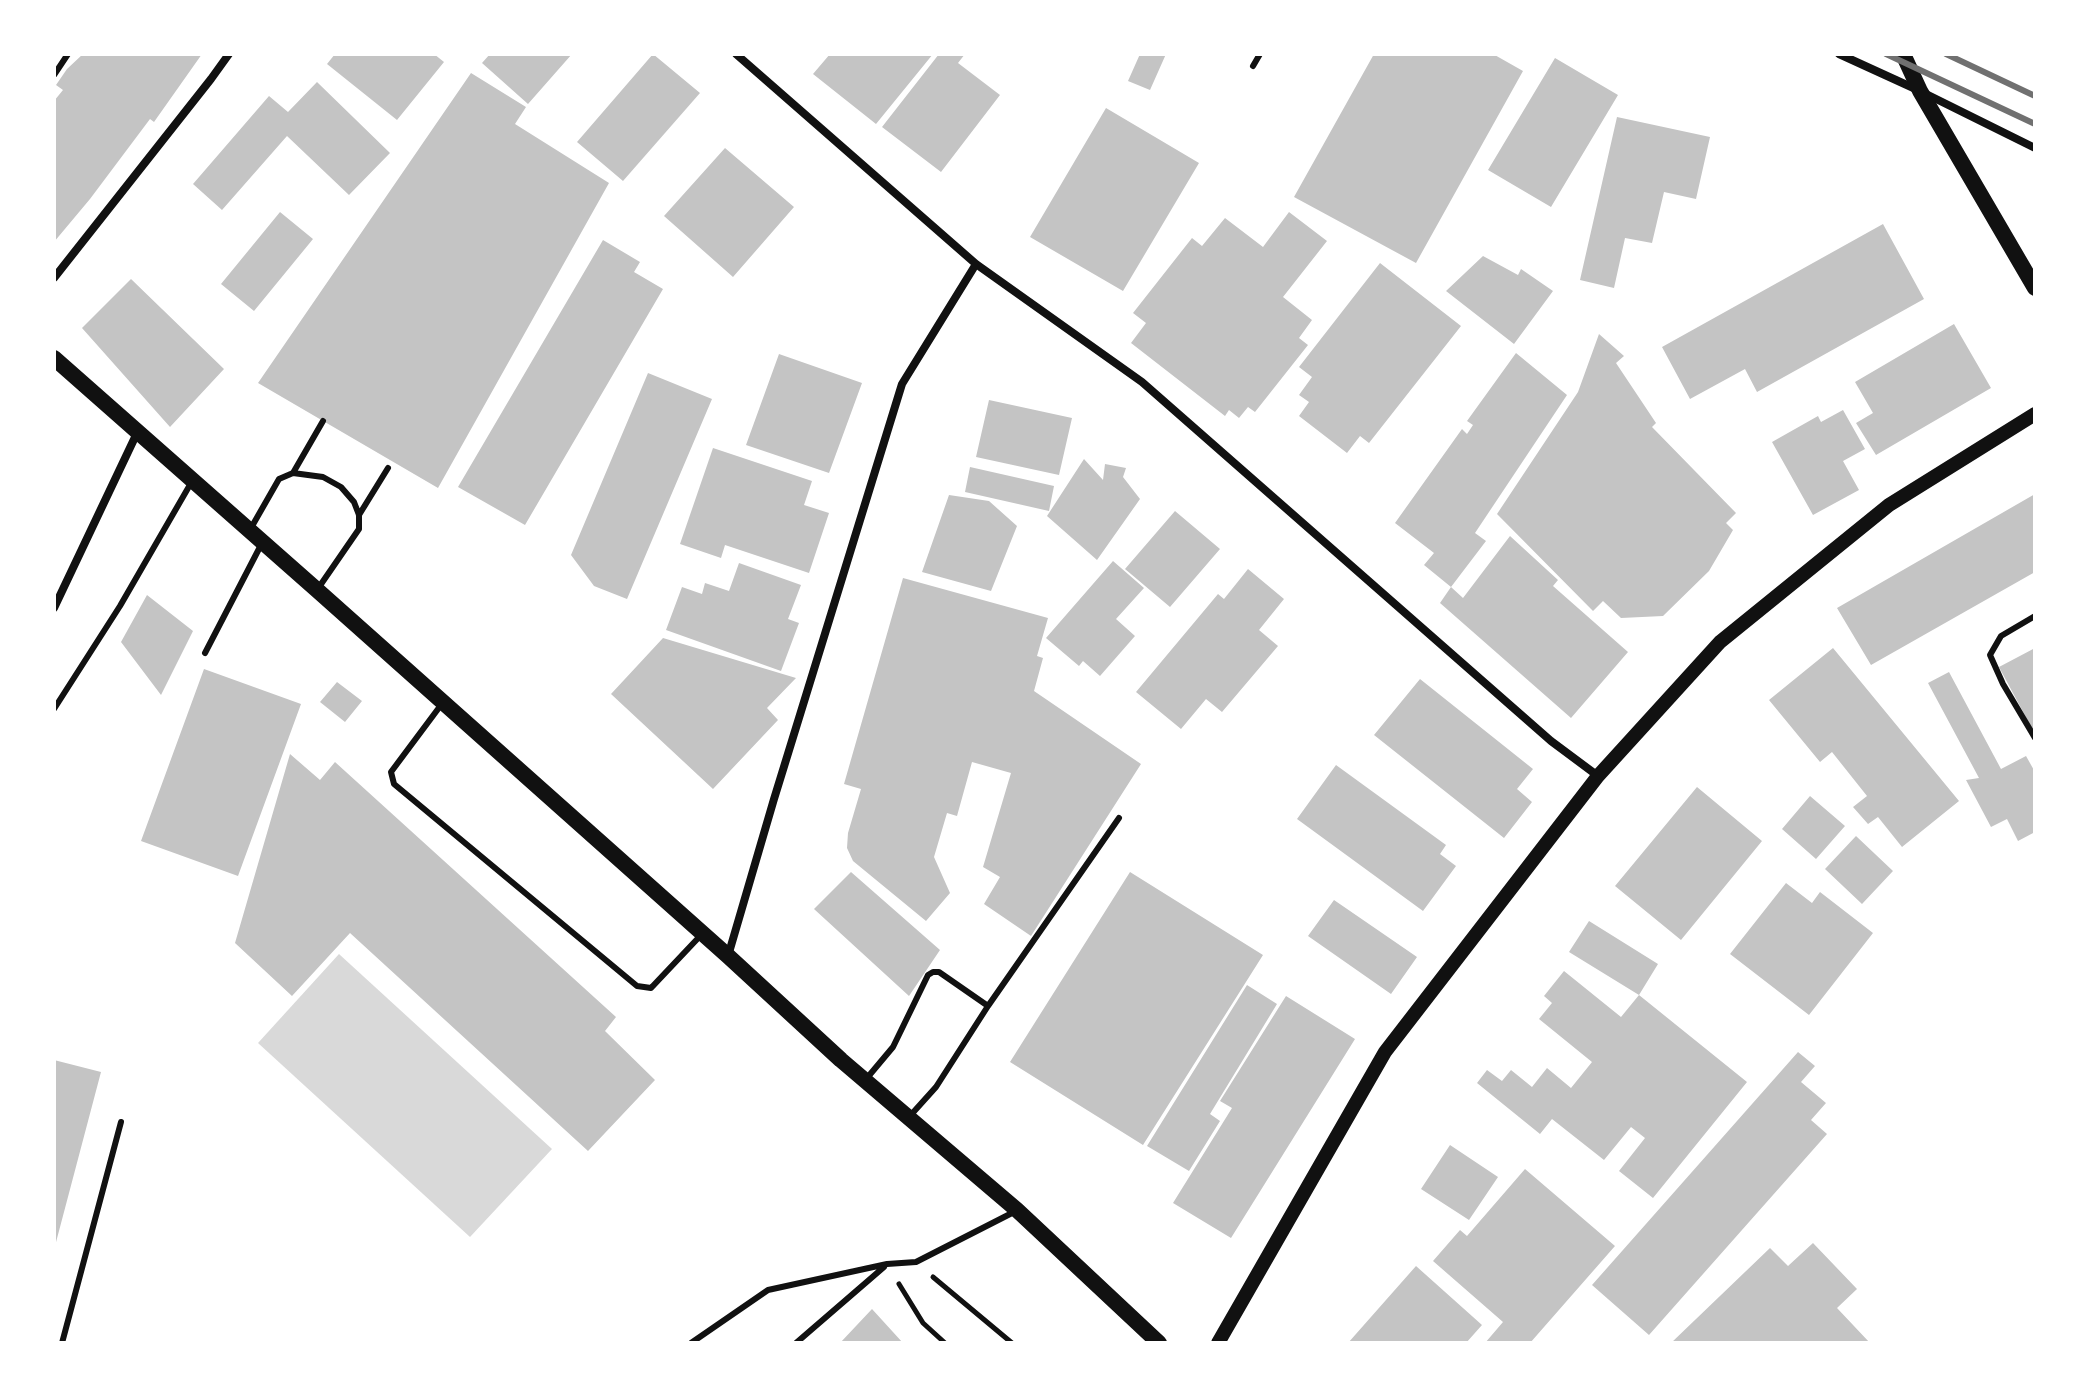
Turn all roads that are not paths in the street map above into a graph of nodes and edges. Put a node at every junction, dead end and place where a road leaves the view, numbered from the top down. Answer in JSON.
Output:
{"nodes":[{"id":1,"x":68,"y":54,"type":"edge"},
{"id":2,"x":229,"y":54,"type":"edge"},
{"id":3,"x":736,"y":54,"type":"edge"},
{"id":4,"x":1260,"y":54,"type":"edge"},
{"id":5,"x":1839,"y":54,"type":"edge"},
{"id":6,"x":1903,"y":54,"type":"edge"},
{"id":7,"x":1253,"y":66,"type":"dead end"},
{"id":8,"x":54,"y":75,"type":"edge"},
{"id":9,"x":1920,"y":91,"type":"junction"},
{"id":10,"x":2035,"y":148,"type":"edge"},
{"id":11,"x":976,"y":264,"type":"junction"},
{"id":12,"x":54,"y":278,"type":"edge"},
{"id":13,"x":2035,"y":288,"type":"edge"},
{"id":14,"x":54,"y":358,"type":"edge"},
{"id":15,"x":2035,"y":414,"type":"edge"},
{"id":16,"x":323,"y":421,"type":"dead end"},
{"id":17,"x":138,"y":432,"type":"junction"},
{"id":18,"x":388,"y":468,"type":"dead end"},
{"id":19,"x":293,"y":473,"type":"junction"},
{"id":20,"x":192,"y":481,"type":"junction"},
{"id":21,"x":359,"y":515,"type":"junction"},
{"id":22,"x":249,"y":531,"type":"junction"},
{"id":23,"x":262,"y":543,"type":"junction"},
{"id":24,"x":317,"y":590,"type":"junction"},
{"id":25,"x":54,"y":608,"type":"edge"},
{"id":26,"x":2035,"y":616,"type":"edge"},
{"id":27,"x":205,"y":653,"type":"dead end"},
{"id":28,"x":443,"y":703,"type":"junction"},
{"id":29,"x":54,"y":709,"type":"edge"},
{"id":30,"x":2035,"y":738,"type":"edge"},
{"id":31,"x":1598,"y":776,"type":"junction"},
{"id":32,"x":1119,"y":818,"type":"dead end"},
{"id":33,"x":702,"y":934,"type":"junction"},
{"id":34,"x":728,"y":956,"type":"junction"},
{"id":35,"x":988,"y":1006,"type":"junction"},
{"id":36,"x":865,"y":1080,"type":"junction"},
{"id":37,"x":909,"y":1117,"type":"junction"},
{"id":38,"x":121,"y":1122,"type":"dead end"},
{"id":39,"x":1017,"y":1210,"type":"junction"},
{"id":40,"x":887,"y":1264,"type":"junction"},
{"id":41,"x":62,"y":1343,"type":"edge"},
{"id":42,"x":691,"y":1343,"type":"edge"},
{"id":43,"x":796,"y":1343,"type":"edge"},
{"id":44,"x":1159,"y":1343,"type":"edge"},
{"id":45,"x":1218,"y":1343,"type":"edge"}],
"edges":[{"from":1,"to":8,"type":"lane"},
{"from":2,"to":12,"type":"street"},
{"from":3,"to":11,"type":"street"},
{"from":4,"to":7,"type":"lane"},
{"from":5,"to":9,"type":"street"},
{"from":6,"to":9,"type":"main road"},
{"from":9,"to":10,"type":"street"},
{"from":9,"to":13,"type":"main road"},
{"from":11,"to":31,"type":"street"},
{"from":11,"to":34,"type":"street"},
{"from":14,"to":17,"type":"main road"},
{"from":15,"to":31,"type":"street"},
{"from":16,"to":19,"type":"lane"},
{"from":17,"to":20,"type":"main road"},
{"from":17,"to":25,"type":"street"},
{"from":18,"to":21,"type":"lane"},
{"from":19,"to":21,"type":"lane"},
{"from":19,"to":22,"type":"lane"},
{"from":20,"to":22,"type":"main road"},
{"from":20,"to":29,"type":"lane"},
{"from":21,"to":24,"type":"lane"},
{"from":22,"to":23,"type":"main road"},
{"from":23,"to":24,"type":"main road"},
{"from":23,"to":27,"type":"lane"},
{"from":24,"to":28,"type":"main road"},
{"from":26,"to":30,"type":"lane"},
{"from":28,"to":33,"type":"main road"},
{"from":28,"to":33,"type":"lane"},
{"from":31,"to":45,"type":"street"},
{"from":32,"to":35,"type":"lane"},
{"from":33,"to":34,"type":"main road"},
{"from":34,"to":36,"type":"main road"},
{"from":35,"to":36,"type":"lane"},
{"from":35,"to":37,"type":"lane"},
{"from":36,"to":37,"type":"main road"},
{"from":37,"to":39,"type":"main road"},
{"from":38,"to":41,"type":"lane"},
{"from":39,"to":40,"type":"lane"},
{"from":39,"to":44,"type":"main road"},
{"from":40,"to":42,"type":"lane"},
{"from":40,"to":43,"type":"lane"}]}
